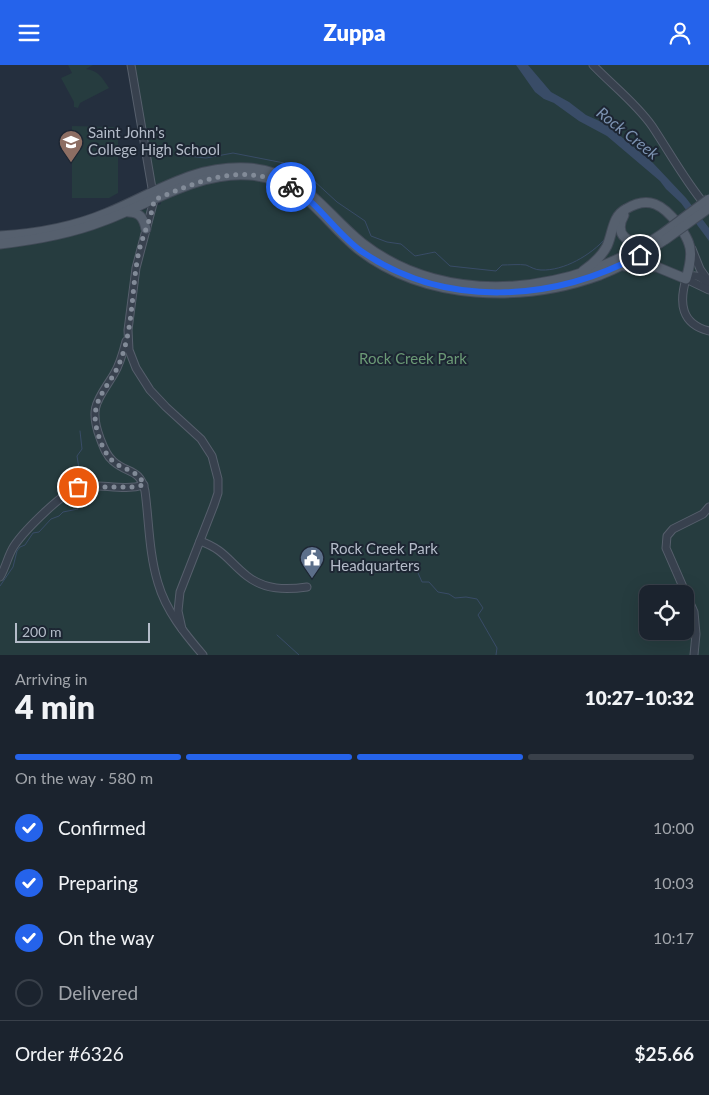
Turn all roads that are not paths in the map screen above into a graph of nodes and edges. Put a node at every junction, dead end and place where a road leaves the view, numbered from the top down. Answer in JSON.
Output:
{"nodes":[{"id":1,"x":131,"y":65,"type":"edge"},
{"id":2,"x":593,"y":65,"type":"edge"},
{"id":3,"x":153,"y":196,"type":"junction"},
{"id":4,"x":709,"y":199,"type":"edge"},
{"id":5,"x":630,"y":206,"type":"junction"},
{"id":6,"x":709,"y":209,"type":"edge"},
{"id":7,"x":128,"y":212,"type":"junction"},
{"id":8,"x":146,"y":229,"type":"junction"},
{"id":9,"x":0,"y":236,"type":"edge"},
{"id":10,"x":664,"y":236,"type":"junction"},
{"id":11,"x":653,"y":240,"type":"junction"},
{"id":12,"x":0,"y":243,"type":"edge"},
{"id":13,"x":690,"y":245,"type":"junction"},
{"id":14,"x":614,"y":269,"type":"junction"},
{"id":15,"x":574,"y":276,"type":"junction"},
{"id":16,"x":686,"y":279,"type":"junction"},
{"id":17,"x":709,"y":283,"type":"edge"},
{"id":18,"x":709,"y":290,"type":"edge"},
{"id":19,"x":709,"y":331,"type":"edge"},
{"id":20,"x":128,"y":334,"type":"junction"},
{"id":21,"x":133,"y":362,"type":"junction"},
{"id":22,"x":119,"y":363,"type":"junction"},
{"id":23,"x":144,"y":485,"type":"junction"},
{"id":24,"x":709,"y":507,"type":"edge"},
{"id":25,"x":200,"y":541,"type":"junction"},
{"id":26,"x":0,"y":577,"type":"edge"},
{"id":27,"x":307,"y":587,"type":"dead end"},
{"id":28,"x":179,"y":596,"type":"junction"},
{"id":29,"x":164,"y":599,"type":"junction"},
{"id":30,"x":182,"y":629,"type":"junction"},
{"id":31,"x":203,"y":655,"type":"edge"},
{"id":32,"x":694,"y":655,"type":"edge"}],
"edges":[{"from":1,"to":3,"type":"street"},
{"from":2,"to":6,"type":"street"},
{"from":3,"to":7,"type":"main road"},
{"from":3,"to":8,"type":"street"},
{"from":3,"to":9,"type":"main road"},
{"from":3,"to":14,"type":"main road"},
{"from":3,"to":15,"type":"main road"},
{"from":4,"to":10,"type":"main road","bridge":true},
{"from":5,"to":11,"type":"main road"},
{"from":5,"to":13,"type":"main road"},
{"from":5,"to":15,"type":"main road"},
{"from":6,"to":10,"type":"main road","bridge":true},
{"from":7,"to":8,"type":"main road"},
{"from":7,"to":12,"type":"main road"},
{"from":8,"to":20,"type":"street"},
{"from":10,"to":11,"type":"main road"},
{"from":10,"to":14,"type":"main road"},
{"from":11,"to":15,"type":"main road"},
{"from":13,"to":16,"type":"main road"},
{"from":13,"to":17,"type":"street"},
{"from":14,"to":16,"type":"main road"},
{"from":16,"to":17,"type":"street"},
{"from":16,"to":18,"type":"street"},
{"from":16,"to":19,"type":"street"},
{"from":20,"to":21,"type":"street"},
{"from":20,"to":22,"type":"street"},
{"from":21,"to":22,"type":"street"},
{"from":21,"to":25,"type":"street"},
{"from":22,"to":23,"type":"street"},
{"from":23,"to":26,"type":"street"},
{"from":23,"to":29,"type":"street"},
{"from":24,"to":32,"type":"street"},
{"from":25,"to":27,"type":"street"},
{"from":25,"to":28,"type":"street"},
{"from":28,"to":29,"type":"street"},
{"from":28,"to":30,"type":"street"},
{"from":29,"to":30,"type":"street"},
{"from":30,"to":31,"type":"street"}]}
